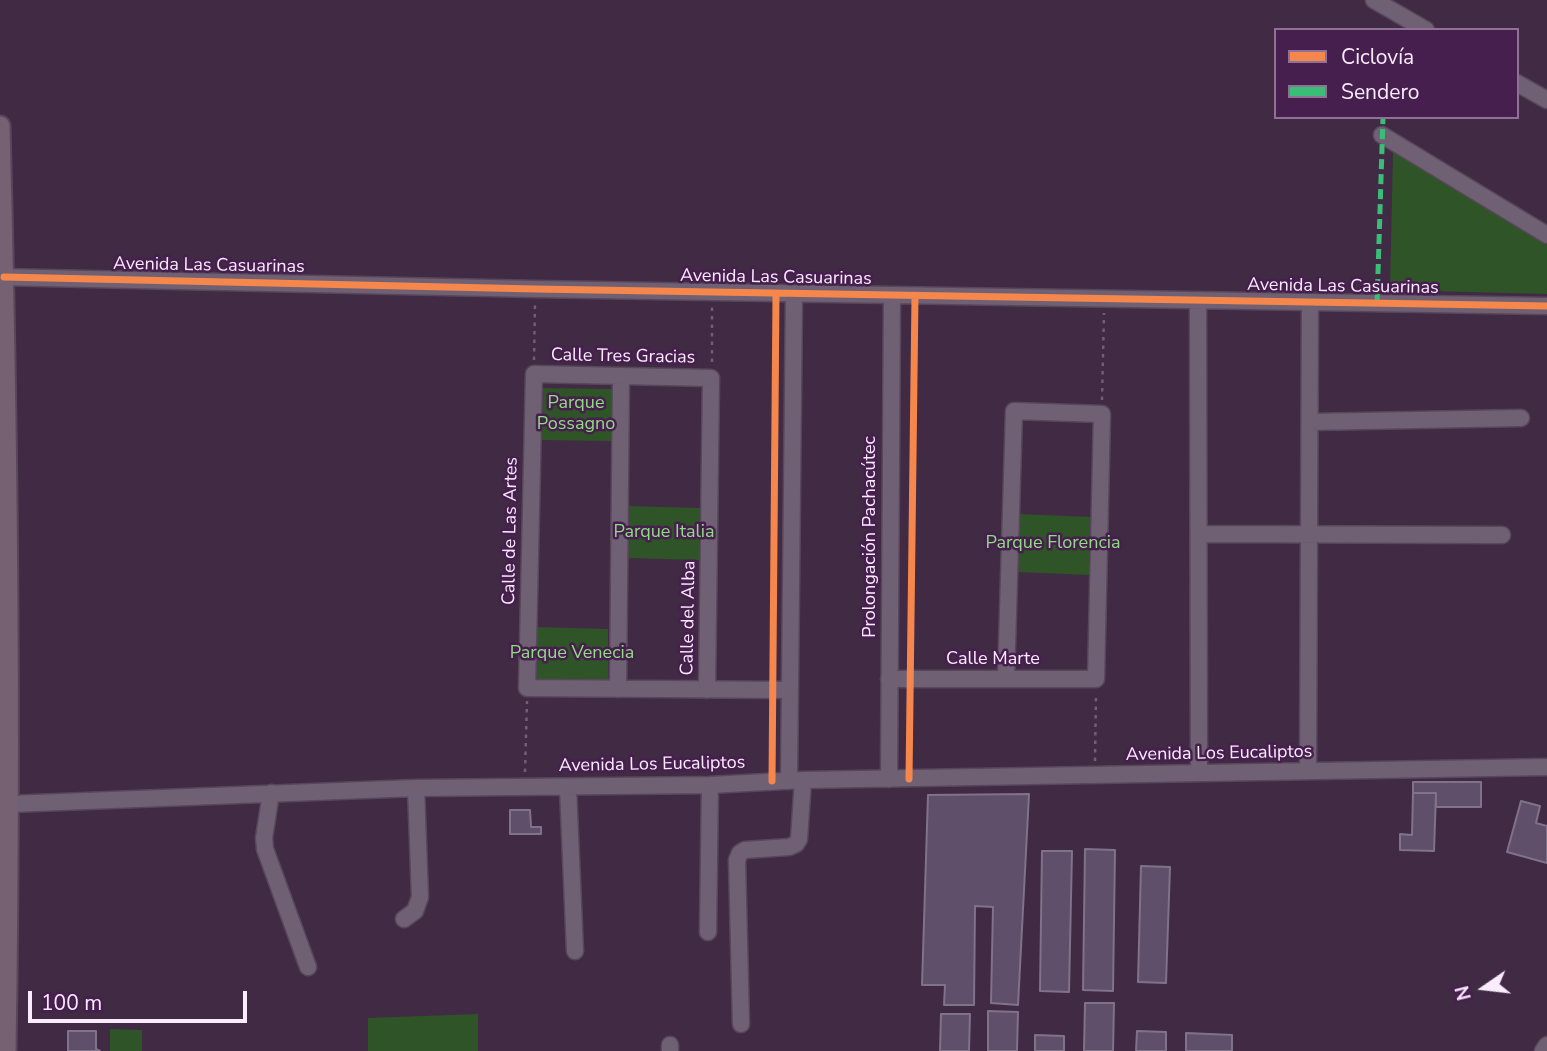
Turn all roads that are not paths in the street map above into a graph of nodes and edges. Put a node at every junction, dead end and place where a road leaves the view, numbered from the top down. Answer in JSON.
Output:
{"nodes":[{"id":1,"x":1374,"y":0,"type":"edge"},
{"id":2,"x":1423,"y":28,"type":"edge"},
{"id":3,"x":1519,"y":84,"type":"edge"},
{"id":4,"x":1547,"y":100,"type":"edge"},
{"id":5,"x":0,"y":126,"type":"edge"},
{"id":6,"x":1381,"y":135,"type":"dead end"},
{"id":7,"x":1547,"y":235,"type":"edge"},
{"id":8,"x":2,"y":277,"type":"edge"},
{"id":9,"x":794,"y":294,"type":"junction"},
{"id":10,"x":892,"y":295,"type":"junction"},
{"id":11,"x":1198,"y":301,"type":"junction"},
{"id":12,"x":1310,"y":302,"type":"junction"},
{"id":13,"x":1547,"y":306,"type":"edge"},
{"id":14,"x":534,"y":374,"type":"joint"},
{"id":15,"x":621,"y":376,"type":"junction"},
{"id":16,"x":711,"y":378,"type":"joint"},
{"id":17,"x":1521,"y":418,"type":"dead end"},
{"id":18,"x":1310,"y":422,"type":"junction"},
{"id":19,"x":1199,"y":534,"type":"junction"},
{"id":20,"x":1502,"y":535,"type":"dead end"},
{"id":21,"x":1309,"y":536,"type":"junction"},
{"id":22,"x":5,"y":593,"type":"edge"},
{"id":23,"x":889,"y":679,"type":"junction"},
{"id":24,"x":1006,"y":679,"type":"junction"},
{"id":25,"x":618,"y":689,"type":"junction"},
{"id":26,"x":707,"y":690,"type":"junction"},
{"id":27,"x":790,"y":690,"type":"junction"},
{"id":28,"x":1547,"y":767,"type":"edge"},
{"id":29,"x":1308,"y":771,"type":"junction"},
{"id":30,"x":1199,"y":773,"type":"junction"},
{"id":31,"x":888,"y":779,"type":"junction"},
{"id":32,"x":796,"y":780,"type":"junction"},
{"id":33,"x":710,"y":785,"type":"junction"},
{"id":34,"x":416,"y":788,"type":"junction"},
{"id":35,"x":568,"y":788,"type":"junction"},
{"id":36,"x":271,"y":793,"type":"junction"},
{"id":37,"x":10,"y":804,"type":"junction"},
{"id":38,"x":404,"y":919,"type":"dead end"},
{"id":39,"x":708,"y":932,"type":"dead end"},
{"id":40,"x":575,"y":951,"type":"dead end"},
{"id":41,"x":308,"y":967,"type":"dead end"},
{"id":42,"x":741,"y":1024,"type":"dead end"},
{"id":43,"x":1547,"y":1045,"type":"edge"},
{"id":44,"x":6,"y":1051,"type":"edge"},
{"id":45,"x":1543,"y":1051,"type":"edge"}],
"edges":[{"from":1,"to":2,"type":"street"},
{"from":3,"to":4,"type":"street"},
{"from":5,"to":8,"type":"main road"},
{"from":6,"to":7,"type":"street"},
{"from":8,"to":9,"type":"street","name":"Avenida Las Casuarinas"},
{"from":8,"to":22,"type":"main road"},
{"from":9,"to":10,"type":"street","name":"Avenida Las Casuarinas"},
{"from":9,"to":27,"type":"street"},
{"from":10,"to":11,"type":"street","name":"Avenida Las Casuarinas"},
{"from":10,"to":23,"type":"street","name":"Prolongación Pachacútec"},
{"from":11,"to":12,"type":"street","name":"Avenida Las Casuarinas"},
{"from":11,"to":19,"type":"street"},
{"from":12,"to":13,"type":"street","name":"Avenida Las Casuarinas"},
{"from":12,"to":18,"type":"street"},
{"from":14,"to":15,"type":"street","name":"Calle Tres Gracias"},
{"from":14,"to":25,"type":"street","name":"Calle de Las Artes"},
{"from":15,"to":16,"type":"street","name":"Calle Tres Gracias"},
{"from":15,"to":25,"type":"street"},
{"from":16,"to":26,"type":"street","name":"Calle del Alba"},
{"from":17,"to":18,"type":"street"},
{"from":18,"to":21,"type":"street"},
{"from":19,"to":21,"type":"street"},
{"from":19,"to":30,"type":"street"},
{"from":20,"to":21,"type":"street"},
{"from":21,"to":29,"type":"street"},
{"from":22,"to":37,"type":"main road"},
{"from":23,"to":24,"type":"street","name":"Calle Marte"},
{"from":23,"to":31,"type":"street","name":"Prolongación Pachacútec"},
{"from":24,"to":24,"type":"street","name":"Calle Marte"},
{"from":25,"to":26,"type":"street"},
{"from":26,"to":27,"type":"street"},
{"from":27,"to":32,"type":"street"},
{"from":28,"to":29,"type":"street","name":"Avenida Los Eucaliptos"},
{"from":29,"to":30,"type":"street","name":"Avenida Los Eucaliptos"},
{"from":30,"to":31,"type":"street","name":"Avenida Los Eucaliptos"},
{"from":31,"to":32,"type":"street","name":"Avenida Los Eucaliptos"},
{"from":32,"to":33,"type":"street","name":"Avenida Los Eucaliptos"},
{"from":32,"to":42,"type":"street"},
{"from":33,"to":35,"type":"street","name":"Avenida Los Eucaliptos"},
{"from":33,"to":39,"type":"street"},
{"from":34,"to":35,"type":"street","name":"Avenida Los Eucaliptos"},
{"from":34,"to":36,"type":"street","name":"Avenida Los Eucaliptos"},
{"from":34,"to":38,"type":"street"},
{"from":35,"to":40,"type":"street"},
{"from":36,"to":37,"type":"street","name":"Avenida Los Eucaliptos"},
{"from":36,"to":41,"type":"street"},
{"from":37,"to":44,"type":"main road"},
{"from":43,"to":45,"type":"street"}]}
